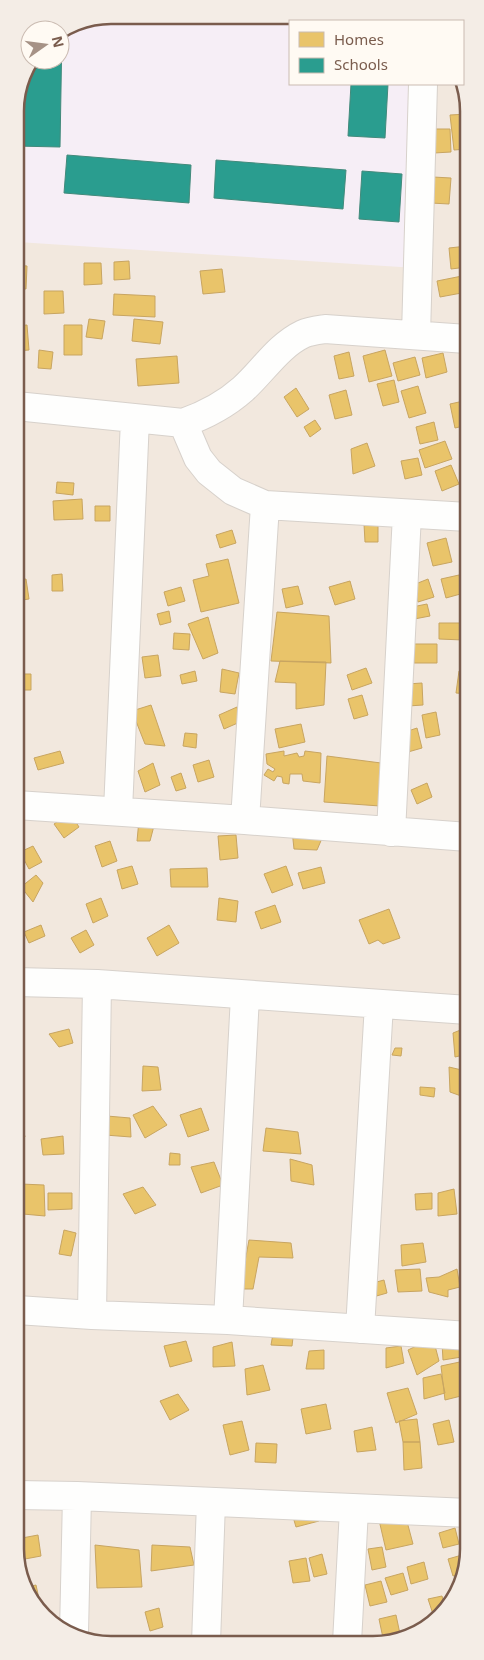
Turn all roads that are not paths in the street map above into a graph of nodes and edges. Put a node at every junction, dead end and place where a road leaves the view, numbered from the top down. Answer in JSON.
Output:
{"nodes":[{"id":1,"x":423,"y":85,"type":"edge"},
{"id":2,"x":416,"y":335,"type":"junction"},
{"id":3,"x":460,"y":338,"type":"edge"},
{"id":4,"x":24,"y":407,"type":"edge"},
{"id":5,"x":135,"y":419,"type":"junction"},
{"id":6,"x":183,"y":423,"type":"junction"},
{"id":7,"x":265,"y":505,"type":"junction"},
{"id":8,"x":407,"y":514,"type":"junction"},
{"id":9,"x":460,"y":517,"type":"edge"},
{"id":10,"x":24,"y":805,"type":"edge"},
{"id":11,"x":118,"y":811,"type":"junction"},
{"id":12,"x":245,"y":820,"type":"junction"},
{"id":13,"x":390,"y":832,"type":"junction"},
{"id":14,"x":460,"y":836,"type":"edge"},
{"id":15,"x":24,"y":982,"type":"edge"},
{"id":16,"x":97,"y":984,"type":"junction"},
{"id":17,"x":245,"y":996,"type":"junction"},
{"id":18,"x":379,"y":1004,"type":"junction"},
{"id":19,"x":460,"y":1009,"type":"edge"},
{"id":20,"x":24,"y":1311,"type":"edge"},
{"id":21,"x":92,"y":1315,"type":"junction"},
{"id":22,"x":228,"y":1320,"type":"junction"},
{"id":23,"x":360,"y":1329,"type":"junction"},
{"id":24,"x":460,"y":1335,"type":"edge"},
{"id":25,"x":24,"y":1495,"type":"edge"},
{"id":26,"x":77,"y":1496,"type":"junction"},
{"id":27,"x":211,"y":1502,"type":"junction"},
{"id":28,"x":354,"y":1509,"type":"junction"},
{"id":29,"x":460,"y":1512,"type":"edge"},
{"id":30,"x":74,"y":1628,"type":"edge"},
{"id":31,"x":206,"y":1636,"type":"edge"},
{"id":32,"x":347,"y":1636,"type":"edge"}],
"edges":[{"from":1,"to":2,"type":"street"},
{"from":2,"to":3,"type":"street"},
{"from":2,"to":6,"type":"street"},
{"from":4,"to":5,"type":"street"},
{"from":5,"to":6,"type":"street"},
{"from":5,"to":11,"type":"street"},
{"from":6,"to":7,"type":"street"},
{"from":7,"to":8,"type":"street"},
{"from":7,"to":12,"type":"street"},
{"from":8,"to":9,"type":"street"},
{"from":8,"to":13,"type":"street"},
{"from":10,"to":11,"type":"street"},
{"from":11,"to":12,"type":"street"},
{"from":12,"to":13,"type":"street"},
{"from":13,"to":14,"type":"street"},
{"from":15,"to":16,"type":"street"},
{"from":16,"to":17,"type":"street"},
{"from":16,"to":21,"type":"street"},
{"from":17,"to":18,"type":"street"},
{"from":17,"to":22,"type":"street"},
{"from":18,"to":19,"type":"street"},
{"from":18,"to":23,"type":"street"},
{"from":20,"to":21,"type":"street"},
{"from":21,"to":22,"type":"street"},
{"from":22,"to":23,"type":"street"},
{"from":23,"to":24,"type":"street"},
{"from":25,"to":26,"type":"street"},
{"from":26,"to":27,"type":"street"},
{"from":26,"to":30,"type":"street"},
{"from":27,"to":28,"type":"street"},
{"from":27,"to":31,"type":"street"},
{"from":28,"to":29,"type":"street"},
{"from":28,"to":32,"type":"street"}]}
